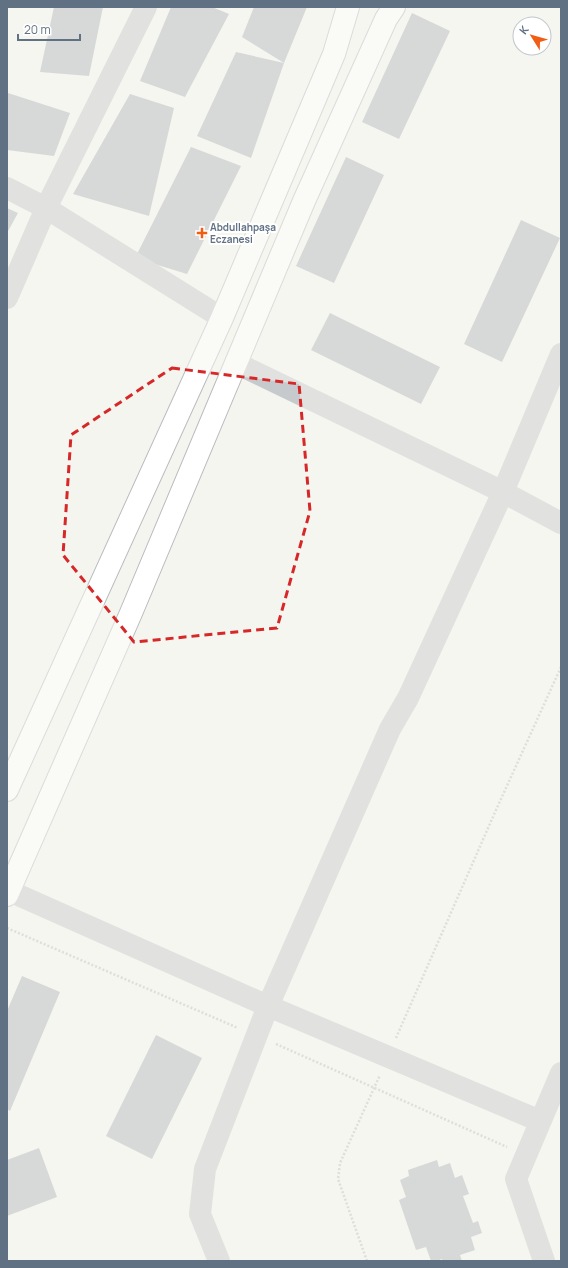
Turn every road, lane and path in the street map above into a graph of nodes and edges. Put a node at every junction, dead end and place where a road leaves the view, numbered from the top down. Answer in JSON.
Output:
{"nodes":[{"id":1,"x":146,"y":7,"type":"edge"},
{"id":2,"x":348,"y":7,"type":"edge"},
{"id":3,"x":394,"y":7,"type":"edge"},
{"id":4,"x":7,"y":188,"type":"edge"},
{"id":5,"x":46,"y":208,"type":"junction"},
{"id":6,"x":7,"y":298,"type":"edge"},
{"id":7,"x":222,"y":318,"type":"junction"},
{"id":8,"x":561,"y":354,"type":"edge"},
{"id":9,"x":236,"y":363,"type":"junction"},
{"id":10,"x":502,"y":492,"type":"junction"},
{"id":11,"x":561,"y":524,"type":"edge"},
{"id":12,"x":561,"y":667,"type":"edge"},
{"id":13,"x":9,"y":779,"type":"edge"},
{"id":14,"x":8,"y":892,"type":"edge"},
{"id":15,"x":268,"y":1006,"type":"junction"},
{"id":16,"x":388,"y":1057,"type":"junction"},
{"id":17,"x":561,"y":1073,"type":"edge"},
{"id":18,"x":540,"y":1121,"type":"junction"},
{"id":19,"x":219,"y":1261,"type":"edge"},
{"id":20,"x":367,"y":1261,"type":"edge"},
{"id":21,"x":544,"y":1261,"type":"edge"}],
"edges":[{"from":1,"to":5,"type":"street"},
{"from":2,"to":7,"type":"main road"},
{"from":3,"to":9,"type":"main road"},
{"from":4,"to":5,"type":"street"},
{"from":5,"to":6,"type":"street"},
{"from":5,"to":7,"type":"street"},
{"from":7,"to":13,"type":"main road"},
{"from":8,"to":10,"type":"street"},
{"from":9,"to":10,"type":"street"},
{"from":9,"to":14,"type":"main road"},
{"from":10,"to":11,"type":"street"},
{"from":10,"to":15,"type":"street"},
{"from":12,"to":16,"type":"path"},
{"from":14,"to":15,"type":"street"},
{"from":15,"to":16,"type":"street"},
{"from":15,"to":19,"type":"street"},
{"from":16,"to":18,"type":"street"},
{"from":16,"to":20,"type":"path"},
{"from":17,"to":18,"type":"street"},
{"from":18,"to":21,"type":"street"}]}
